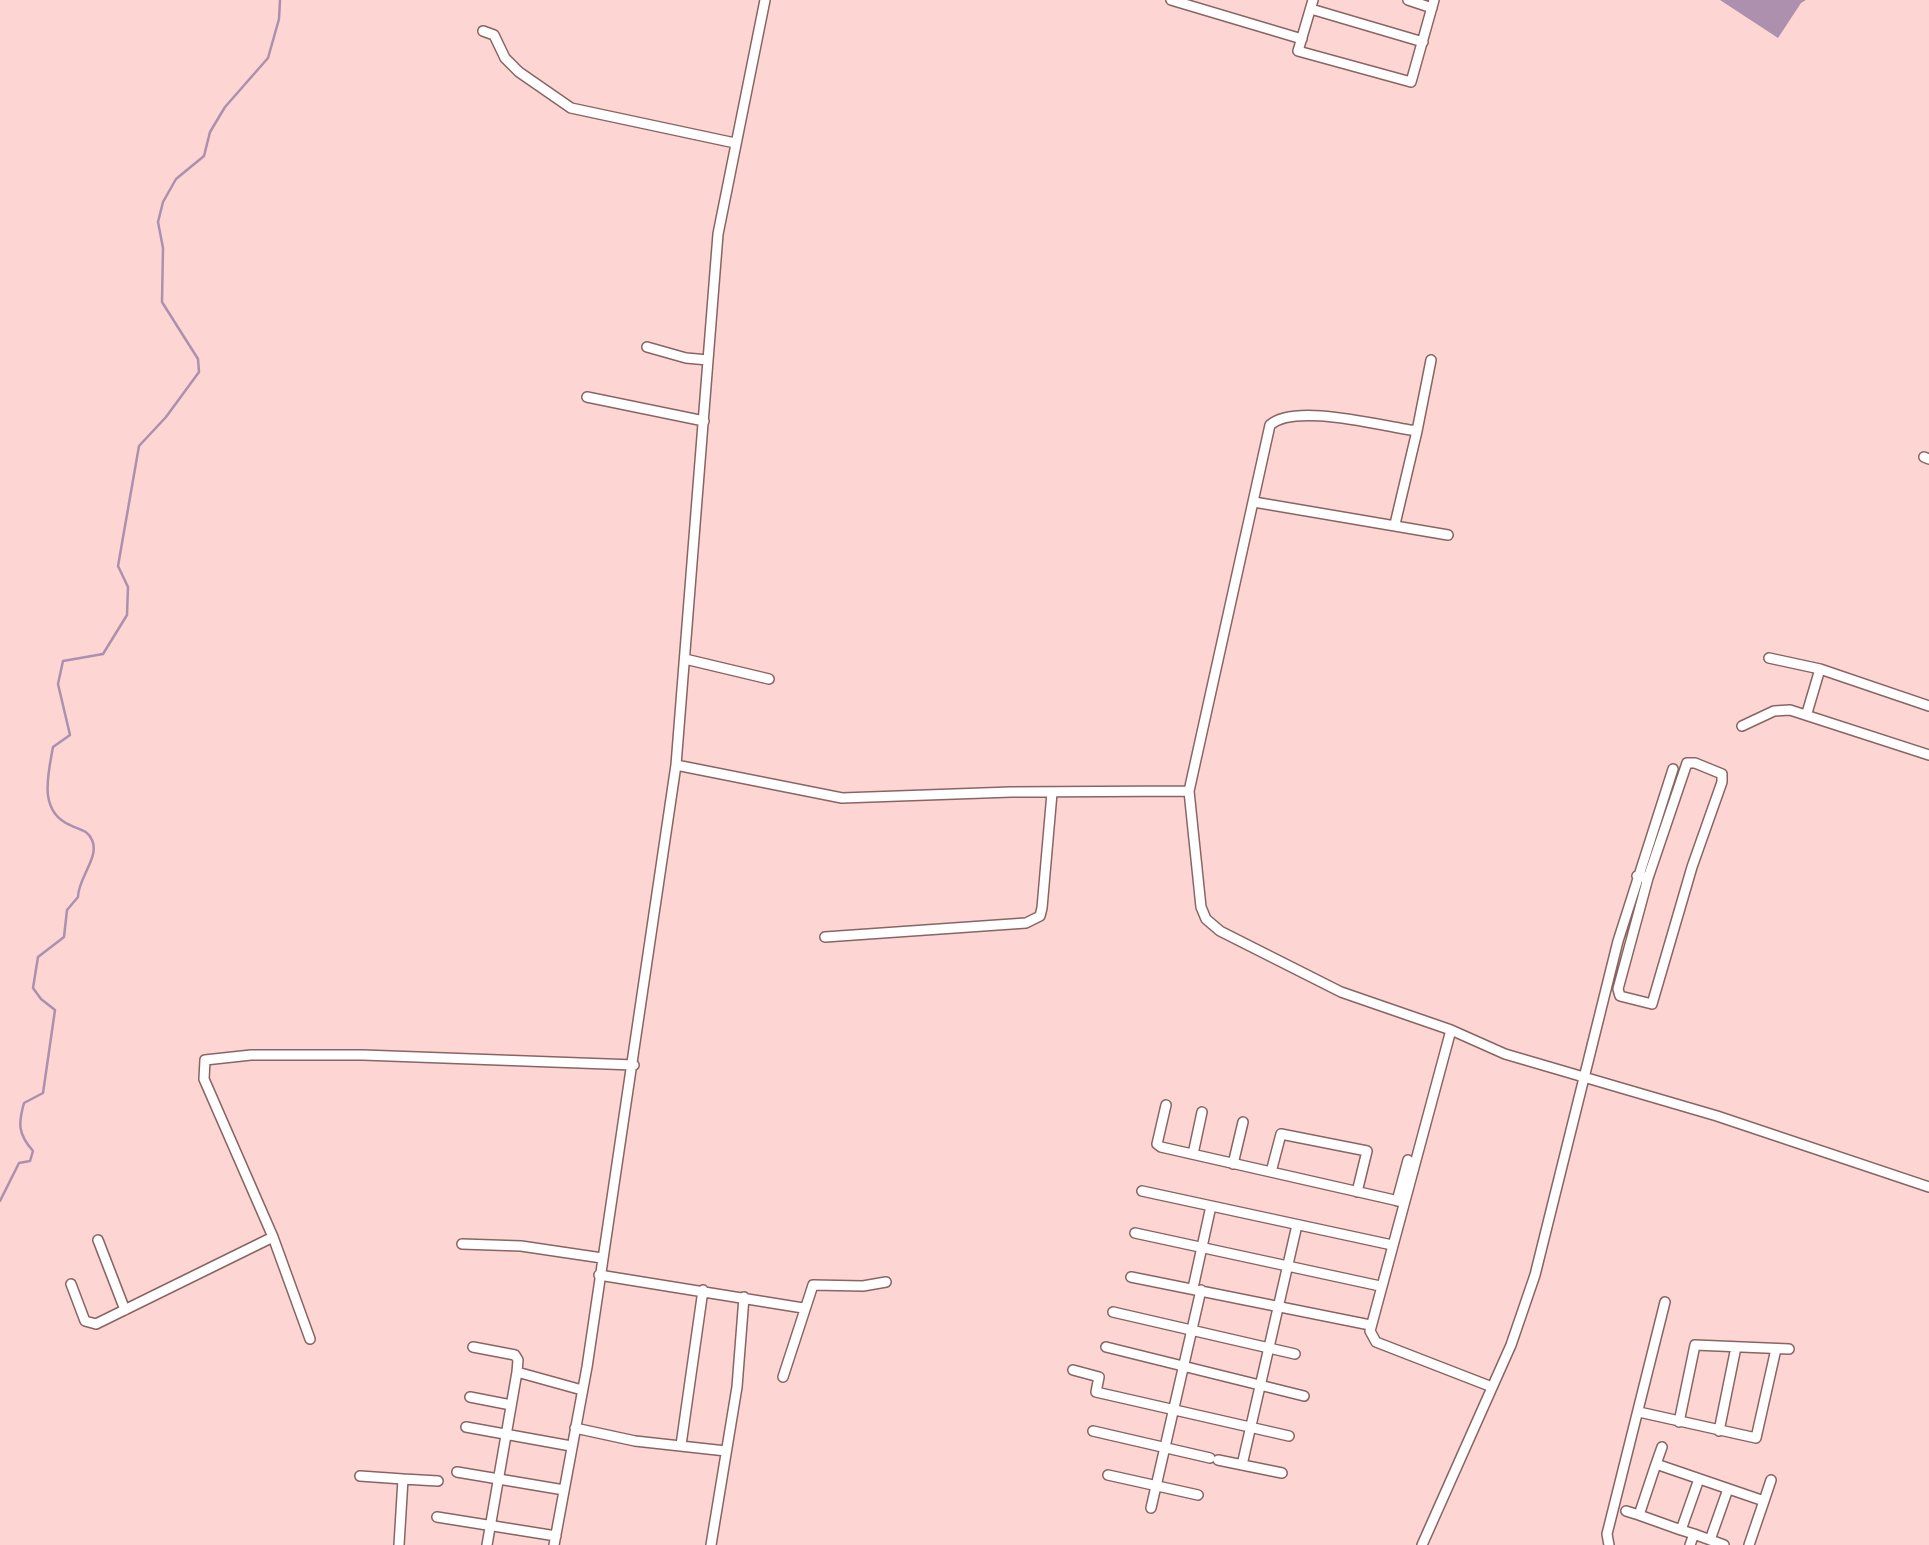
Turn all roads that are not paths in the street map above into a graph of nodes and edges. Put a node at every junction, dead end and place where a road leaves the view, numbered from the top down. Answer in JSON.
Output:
{"nodes":[{"id":1,"x":765,"y":0,"type":"edge"},
{"id":2,"x":1171,"y":0,"type":"edge"},
{"id":3,"x":1408,"y":0,"type":"edge"},
{"id":4,"x":1194,"y":3,"type":"edge"},
{"id":5,"x":1312,"y":4,"type":"edge"},
{"id":6,"x":1433,"y":4,"type":"edge"},
{"id":7,"x":483,"y":31,"type":"dead end"},
{"id":8,"x":1302,"y":39,"type":"junction"},
{"id":9,"x":1423,"y":42,"type":"junction"},
{"id":10,"x":736,"y":143,"type":"junction"},
{"id":11,"x":647,"y":347,"type":"dead end"},
{"id":12,"x":708,"y":360,"type":"junction"},
{"id":13,"x":1432,"y":360,"type":"dead end"},
{"id":14,"x":587,"y":397,"type":"dead end"},
{"id":15,"x":704,"y":421,"type":"junction"},
{"id":16,"x":1417,"y":431,"type":"junction"},
{"id":17,"x":1255,"y":502,"type":"junction"},
{"id":18,"x":1395,"y":524,"type":"junction"},
{"id":19,"x":1448,"y":535,"type":"dead end"},
{"id":20,"x":1769,"y":657,"type":"dead end"},
{"id":21,"x":685,"y":659,"type":"junction"},
{"id":22,"x":1820,"y":669,"type":"junction"},
{"id":23,"x":769,"y":679,"type":"dead end"},
{"id":24,"x":1929,"y":706,"type":"edge"},
{"id":25,"x":1807,"y":713,"type":"junction"},
{"id":26,"x":1742,"y":726,"type":"dead end"},
{"id":27,"x":1929,"y":755,"type":"edge"},
{"id":28,"x":676,"y":765,"type":"junction"},
{"id":29,"x":1673,"y":769,"type":"dead end"},
{"id":30,"x":1189,"y":791,"type":"junction"},
{"id":31,"x":1052,"y":793,"type":"junction"},
{"id":32,"x":1637,"y":876,"type":"junction"},
{"id":33,"x":1648,"y":878,"type":"junction"},
{"id":34,"x":825,"y":937,"type":"dead end"},
{"id":35,"x":1451,"y":1030,"type":"junction"},
{"id":36,"x":634,"y":1065,"type":"junction"},
{"id":37,"x":1583,"y":1076,"type":"junction"},
{"id":38,"x":1166,"y":1105,"type":"dead end"},
{"id":39,"x":1202,"y":1112,"type":"dead end"},
{"id":40,"x":1243,"y":1122,"type":"dead end"},
{"id":41,"x":1193,"y":1154,"type":"junction"},
{"id":42,"x":1408,"y":1160,"type":"dead end"},
{"id":43,"x":1233,"y":1164,"type":"junction"},
{"id":44,"x":1271,"y":1172,"type":"junction"},
{"id":45,"x":1929,"y":1187,"type":"edge"},
{"id":46,"x":1142,"y":1191,"type":"dead end"},
{"id":47,"x":1357,"y":1192,"type":"junction"},
{"id":48,"x":1400,"y":1201,"type":"junction"},
{"id":49,"x":1211,"y":1206,"type":"junction"},
{"id":50,"x":1297,"y":1225,"type":"junction"},
{"id":51,"x":1135,"y":1233,"type":"dead end"},
{"id":52,"x":273,"y":1237,"type":"junction"},
{"id":53,"x":98,"y":1241,"type":"dead end"},
{"id":54,"x":462,"y":1244,"type":"dead end"},
{"id":55,"x":1392,"y":1245,"type":"junction"},
{"id":56,"x":1202,"y":1248,"type":"junction"},
{"id":57,"x":602,"y":1258,"type":"junction"},
{"id":58,"x":1287,"y":1266,"type":"junction"},
{"id":59,"x":598,"y":1275,"type":"junction"},
{"id":60,"x":1131,"y":1276,"type":"dead end"},
{"id":61,"x":886,"y":1282,"type":"dead end"},
{"id":62,"x":71,"y":1284,"type":"dead end"},
{"id":63,"x":1380,"y":1286,"type":"junction"},
{"id":64,"x":1197,"y":1289,"type":"junction"},
{"id":65,"x":703,"y":1290,"type":"junction"},
{"id":66,"x":744,"y":1297,"type":"junction"},
{"id":67,"x":1665,"y":1301,"type":"dead end"},
{"id":68,"x":1278,"y":1306,"type":"junction"},
{"id":69,"x":803,"y":1308,"type":"junction"},
{"id":70,"x":125,"y":1310,"type":"junction"},
{"id":71,"x":1113,"y":1312,"type":"dead end"},
{"id":72,"x":1370,"y":1325,"type":"junction"},
{"id":73,"x":1192,"y":1331,"type":"junction"},
{"id":74,"x":310,"y":1339,"type":"dead end"},
{"id":75,"x":473,"y":1347,"type":"dead end"},
{"id":76,"x":1736,"y":1347,"type":"junction"},
{"id":77,"x":1106,"y":1348,"type":"dead end"},
{"id":78,"x":1776,"y":1349,"type":"junction"},
{"id":79,"x":1789,"y":1349,"type":"dead end"},
{"id":80,"x":1268,"y":1350,"type":"junction"},
{"id":81,"x":1295,"y":1354,"type":"dead end"},
{"id":82,"x":1184,"y":1366,"type":"junction"},
{"id":83,"x":1073,"y":1370,"type":"dead end"},
{"id":84,"x":517,"y":1372,"type":"junction"},
{"id":85,"x":783,"y":1377,"type":"dead end"},
{"id":86,"x":1261,"y":1385,"type":"junction"},
{"id":87,"x":1493,"y":1387,"type":"junction"},
{"id":88,"x":582,"y":1390,"type":"junction"},
{"id":89,"x":1304,"y":1396,"type":"dead end"},
{"id":90,"x":470,"y":1397,"type":"dead end"},
{"id":91,"x":511,"y":1405,"type":"junction"},
{"id":92,"x":1174,"y":1408,"type":"junction"},
{"id":93,"x":1639,"y":1412,"type":"junction"},
{"id":94,"x":1679,"y":1422,"type":"junction"},
{"id":95,"x":466,"y":1427,"type":"dead end"},
{"id":96,"x":1251,"y":1427,"type":"junction"},
{"id":97,"x":575,"y":1428,"type":"junction"},
{"id":98,"x":1093,"y":1431,"type":"dead end"},
{"id":99,"x":1719,"y":1431,"type":"junction"},
{"id":100,"x":505,"y":1434,"type":"junction"},
{"id":101,"x":1289,"y":1436,"type":"dead end"},
{"id":102,"x":681,"y":1445,"type":"junction"},
{"id":103,"x":571,"y":1446,"type":"junction"},
{"id":104,"x":1165,"y":1447,"type":"junction"},
{"id":105,"x":1662,"y":1447,"type":"dead end"},
{"id":106,"x":726,"y":1451,"type":"junction"},
{"id":107,"x":1656,"y":1464,"type":"junction"},
{"id":108,"x":1242,"y":1465,"type":"junction"},
{"id":109,"x":457,"y":1472,"type":"dead end"},
{"id":110,"x":1282,"y":1473,"type":"dead end"},
{"id":111,"x":1108,"y":1475,"type":"dead end"},
{"id":112,"x":360,"y":1476,"type":"dead end"},
{"id":113,"x":403,"y":1479,"type":"junction"},
{"id":114,"x":1699,"y":1479,"type":"junction"},
{"id":115,"x":499,"y":1480,"type":"junction"},
{"id":116,"x":1771,"y":1480,"type":"dead end"},
{"id":117,"x":438,"y":1481,"type":"dead end"},
{"id":118,"x":1156,"y":1485,"type":"junction"},
{"id":119,"x":1728,"y":1489,"type":"junction"},
{"id":120,"x":564,"y":1490,"type":"junction"},
{"id":121,"x":1198,"y":1495,"type":"dead end"},
{"id":122,"x":1764,"y":1501,"type":"junction"},
{"id":123,"x":1151,"y":1508,"type":"dead end"},
{"id":124,"x":1626,"y":1511,"type":"dead end"},
{"id":125,"x":1639,"y":1516,"type":"junction"},
{"id":126,"x":437,"y":1517,"type":"dead end"},
{"id":127,"x":491,"y":1525,"type":"junction"},
{"id":128,"x":1681,"y":1530,"type":"junction"},
{"id":129,"x":1693,"y":1534,"type":"junction"},
{"id":130,"x":555,"y":1540,"type":"edge"},
{"id":131,"x":1710,"y":1540,"type":"junction"},
{"id":132,"x":399,"y":1545,"type":"edge"},
{"id":133,"x":487,"y":1545,"type":"edge"},
{"id":134,"x":710,"y":1545,"type":"edge"},
{"id":135,"x":1422,"y":1545,"type":"edge"},
{"id":136,"x":1609,"y":1545,"type":"edge"},
{"id":137,"x":1690,"y":1545,"type":"edge"},
{"id":138,"x":1724,"y":1545,"type":"edge"},
{"id":139,"x":1749,"y":1545,"type":"edge"}],
"edges":[{"from":1,"to":10,"type":"street"},
{"from":2,"to":4,"type":"street"},
{"from":3,"to":6,"type":"street"},
{"from":4,"to":8,"type":"street"},
{"from":5,"to":8,"type":"street"},
{"from":5,"to":9,"type":"street"},
{"from":6,"to":9,"type":"street"},
{"from":7,"to":10,"type":"street"},
{"from":8,"to":9,"type":"street"},
{"from":10,"to":12,"type":"street"},
{"from":11,"to":12,"type":"street"},
{"from":12,"to":15,"type":"street"},
{"from":13,"to":16,"type":"street"},
{"from":14,"to":15,"type":"street"},
{"from":15,"to":21,"type":"street"},
{"from":16,"to":17,"type":"street"},
{"from":16,"to":18,"type":"street"},
{"from":17,"to":18,"type":"street"},
{"from":17,"to":30,"type":"street"},
{"from":18,"to":19,"type":"street"},
{"from":20,"to":22,"type":"street"},
{"from":21,"to":23,"type":"street"},
{"from":21,"to":28,"type":"street"},
{"from":22,"to":24,"type":"street"},
{"from":22,"to":25,"type":"street"},
{"from":25,"to":26,"type":"street"},
{"from":25,"to":27,"type":"street"},
{"from":28,"to":31,"type":"street"},
{"from":28,"to":36,"type":"street"},
{"from":29,"to":32,"type":"street"},
{"from":30,"to":31,"type":"street"},
{"from":30,"to":35,"type":"street"},
{"from":31,"to":34,"type":"street"},
{"from":32,"to":33,"type":"street"},
{"from":32,"to":37,"type":"street"},
{"from":33,"to":33,"type":"street"},
{"from":35,"to":37,"type":"street"},
{"from":35,"to":48,"type":"street"},
{"from":36,"to":52,"type":"street"},
{"from":36,"to":57,"type":"street"},
{"from":37,"to":45,"type":"street"},
{"from":37,"to":87,"type":"street"},
{"from":38,"to":41,"type":"street"},
{"from":39,"to":41,"type":"street"},
{"from":40,"to":43,"type":"street"},
{"from":41,"to":43,"type":"street"},
{"from":42,"to":48,"type":"street"},
{"from":43,"to":44,"type":"street"},
{"from":44,"to":47,"type":"street"},
{"from":44,"to":47,"type":"street"},
{"from":46,"to":49,"type":"street"},
{"from":47,"to":48,"type":"street"},
{"from":48,"to":55,"type":"street"},
{"from":49,"to":50,"type":"street"},
{"from":49,"to":56,"type":"street"},
{"from":50,"to":55,"type":"street"},
{"from":50,"to":58,"type":"street"},
{"from":51,"to":56,"type":"street"},
{"from":52,"to":70,"type":"street"},
{"from":52,"to":74,"type":"street"},
{"from":53,"to":70,"type":"street"},
{"from":54,"to":57,"type":"street"},
{"from":55,"to":63,"type":"street"},
{"from":56,"to":58,"type":"street"},
{"from":56,"to":64,"type":"street"},
{"from":57,"to":59,"type":"street"},
{"from":58,"to":63,"type":"street"},
{"from":58,"to":68,"type":"street"},
{"from":59,"to":65,"type":"street"},
{"from":59,"to":88,"type":"street"},
{"from":60,"to":64,"type":"street"},
{"from":61,"to":69,"type":"street"},
{"from":62,"to":70,"type":"street"},
{"from":63,"to":72,"type":"street"},
{"from":64,"to":68,"type":"street"},
{"from":64,"to":73,"type":"street"},
{"from":65,"to":66,"type":"street"},
{"from":65,"to":102,"type":"street"},
{"from":66,"to":69,"type":"street"},
{"from":66,"to":106,"type":"street"},
{"from":67,"to":93,"type":"street"},
{"from":68,"to":72,"type":"street"},
{"from":68,"to":80,"type":"street"},
{"from":69,"to":85,"type":"street"},
{"from":71,"to":73,"type":"street"},
{"from":72,"to":87,"type":"street"},
{"from":73,"to":80,"type":"street"},
{"from":73,"to":82,"type":"street"},
{"from":75,"to":84,"type":"street"},
{"from":76,"to":78,"type":"street"},
{"from":76,"to":94,"type":"street"},
{"from":76,"to":99,"type":"street"},
{"from":77,"to":82,"type":"street"},
{"from":78,"to":79,"type":"street"},
{"from":78,"to":99,"type":"street"},
{"from":80,"to":81,"type":"street"},
{"from":80,"to":86,"type":"street"},
{"from":82,"to":86,"type":"street"},
{"from":82,"to":92,"type":"street"},
{"from":83,"to":92,"type":"street"},
{"from":84,"to":88,"type":"street"},
{"from":84,"to":91,"type":"street"},
{"from":86,"to":89,"type":"street"},
{"from":86,"to":96,"type":"street"},
{"from":87,"to":135,"type":"street"},
{"from":88,"to":97,"type":"street"},
{"from":90,"to":91,"type":"street"},
{"from":91,"to":100,"type":"street"},
{"from":92,"to":96,"type":"street"},
{"from":92,"to":104,"type":"street"},
{"from":93,"to":94,"type":"street"},
{"from":93,"to":136,"type":"street"},
{"from":94,"to":99,"type":"street"},
{"from":95,"to":100,"type":"street"},
{"from":96,"to":101,"type":"street"},
{"from":96,"to":108,"type":"street"},
{"from":97,"to":102,"type":"street"},
{"from":97,"to":103,"type":"street"},
{"from":98,"to":104,"type":"street"},
{"from":100,"to":103,"type":"street"},
{"from":100,"to":115,"type":"street"},
{"from":102,"to":106,"type":"street"},
{"from":103,"to":120,"type":"street"},
{"from":104,"to":108,"type":"street"},
{"from":104,"to":118,"type":"street"},
{"from":105,"to":107,"type":"street"},
{"from":106,"to":134,"type":"street"},
{"from":107,"to":114,"type":"street"},
{"from":107,"to":125,"type":"street"},
{"from":108,"to":110,"type":"street"},
{"from":109,"to":115,"type":"street"},
{"from":111,"to":118,"type":"street"},
{"from":112,"to":113,"type":"street"},
{"from":113,"to":117,"type":"street"},
{"from":113,"to":132,"type":"street"},
{"from":114,"to":119,"type":"street"},
{"from":114,"to":128,"type":"street"},
{"from":115,"to":120,"type":"street"},
{"from":115,"to":127,"type":"street"},
{"from":116,"to":122,"type":"street"},
{"from":118,"to":121,"type":"street"},
{"from":118,"to":123,"type":"street"},
{"from":119,"to":122,"type":"street"},
{"from":119,"to":131,"type":"street"},
{"from":120,"to":130,"type":"street"},
{"from":122,"to":139,"type":"street"},
{"from":124,"to":125,"type":"street"},
{"from":125,"to":128,"type":"street"},
{"from":126,"to":127,"type":"street"},
{"from":127,"to":130,"type":"street"},
{"from":127,"to":133,"type":"street"},
{"from":128,"to":129,"type":"street"},
{"from":129,"to":131,"type":"street"},
{"from":129,"to":137,"type":"street"},
{"from":131,"to":138,"type":"street"}]}
